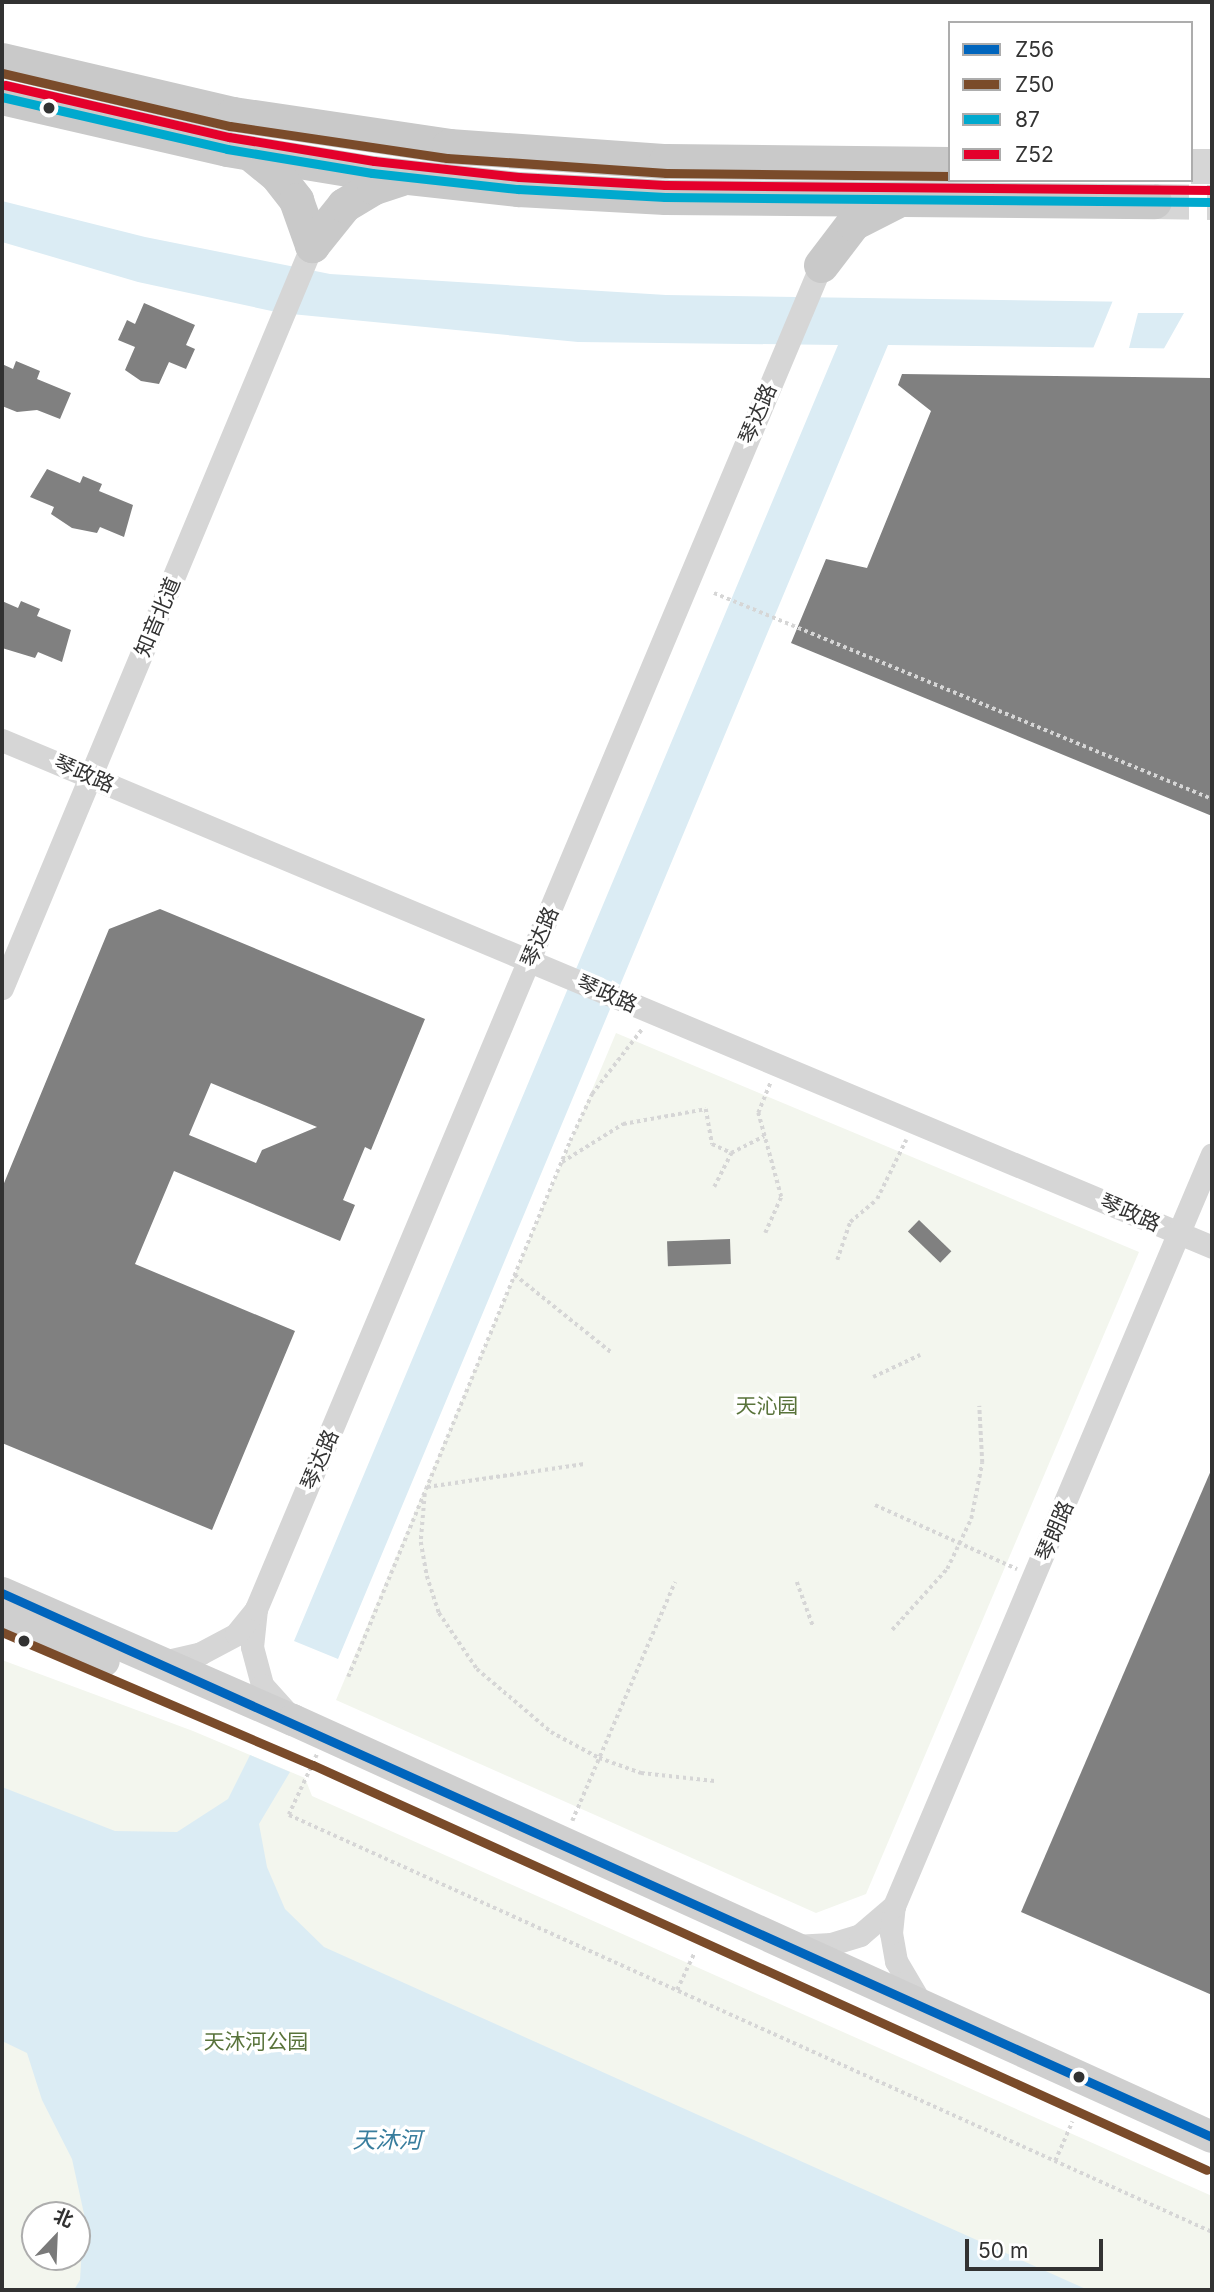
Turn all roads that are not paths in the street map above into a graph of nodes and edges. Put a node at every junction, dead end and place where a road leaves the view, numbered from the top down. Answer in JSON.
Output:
{"nodes":[{"id":1,"x":2,"y":60,"type":"edge"},
{"id":2,"x":2,"y":97,"type":"edge"},
{"id":3,"x":251,"y":154,"type":"junction"},
{"id":4,"x":948,"y":164,"type":"edge"},
{"id":5,"x":407,"y":177,"type":"junction"},
{"id":6,"x":771,"y":198,"type":"junction"},
{"id":7,"x":900,"y":199,"type":"junction"},
{"id":8,"x":1154,"y":201,"type":"tunnel mouth"},
{"id":9,"x":312,"y":245,"type":"junction"},
{"id":10,"x":821,"y":265,"type":"junction"},
{"id":11,"x":2,"y":740,"type":"edge"},
{"id":12,"x":91,"y":777,"type":"junction"},
{"id":13,"x":530,"y":961,"type":"junction"},
{"id":14,"x":2,"y":988,"type":"edge"},
{"id":15,"x":1212,"y":1154,"type":"edge"},
{"id":16,"x":1180,"y":1234,"type":"junction"},
{"id":17,"x":1212,"y":1247,"type":"edge"},
{"id":18,"x":2,"y":1593,"type":"edge"},
{"id":19,"x":256,"y":1609,"type":"junction"},
{"id":20,"x":2,"y":1619,"type":"edge"},
{"id":21,"x":163,"y":1662,"type":"junction"},
{"id":22,"x":293,"y":1720,"type":"junction"},
{"id":23,"x":894,"y":1906,"type":"junction"},
{"id":24,"x":793,"y":1947,"type":"junction"},
{"id":25,"x":922,"y":2006,"type":"junction"},
{"id":26,"x":1212,"y":2137,"type":"edge"},
{"id":27,"x":1212,"y":2159,"type":"edge"}],
"edges":[{"from":1,"to":4,"type":"main road"},
{"from":2,"to":3,"type":"main road"},
{"from":3,"to":5,"type":"main road"},
{"from":3,"to":9,"type":"main road"},
{"from":5,"to":6,"type":"main road"},
{"from":5,"to":9,"type":"main road"},
{"from":6,"to":7,"type":"main road"},
{"from":6,"to":10,"type":"main road"},
{"from":7,"to":8,"type":"main road"},
{"from":7,"to":10,"type":"main road"},
{"from":9,"to":12,"type":"street","name":"知音北道"},
{"from":10,"to":13,"type":"street","name":"琴达路"},
{"from":11,"to":12,"type":"street","name":"琴政路"},
{"from":12,"to":13,"type":"street","name":"琴政路"},
{"from":12,"to":14,"type":"street","name":"知音北道"},
{"from":13,"to":16,"type":"street","name":"琴政路"},
{"from":13,"to":19,"type":"street","name":"琴达路"},
{"from":15,"to":16,"type":"street","name":"琴朗路"},
{"from":16,"to":17,"type":"street","name":"琴政路"},
{"from":16,"to":23,"type":"street","name":"琴朗路"},
{"from":18,"to":21,"type":"main road"},
{"from":19,"to":21,"type":"street"},
{"from":19,"to":22,"type":"street"},
{"from":20,"to":27,"type":"main road"},
{"from":21,"to":22,"type":"main road"},
{"from":22,"to":24,"type":"main road"},
{"from":23,"to":24,"type":"street"},
{"from":23,"to":25,"type":"street"},
{"from":24,"to":25,"type":"main road"},
{"from":25,"to":26,"type":"main road"}]}
